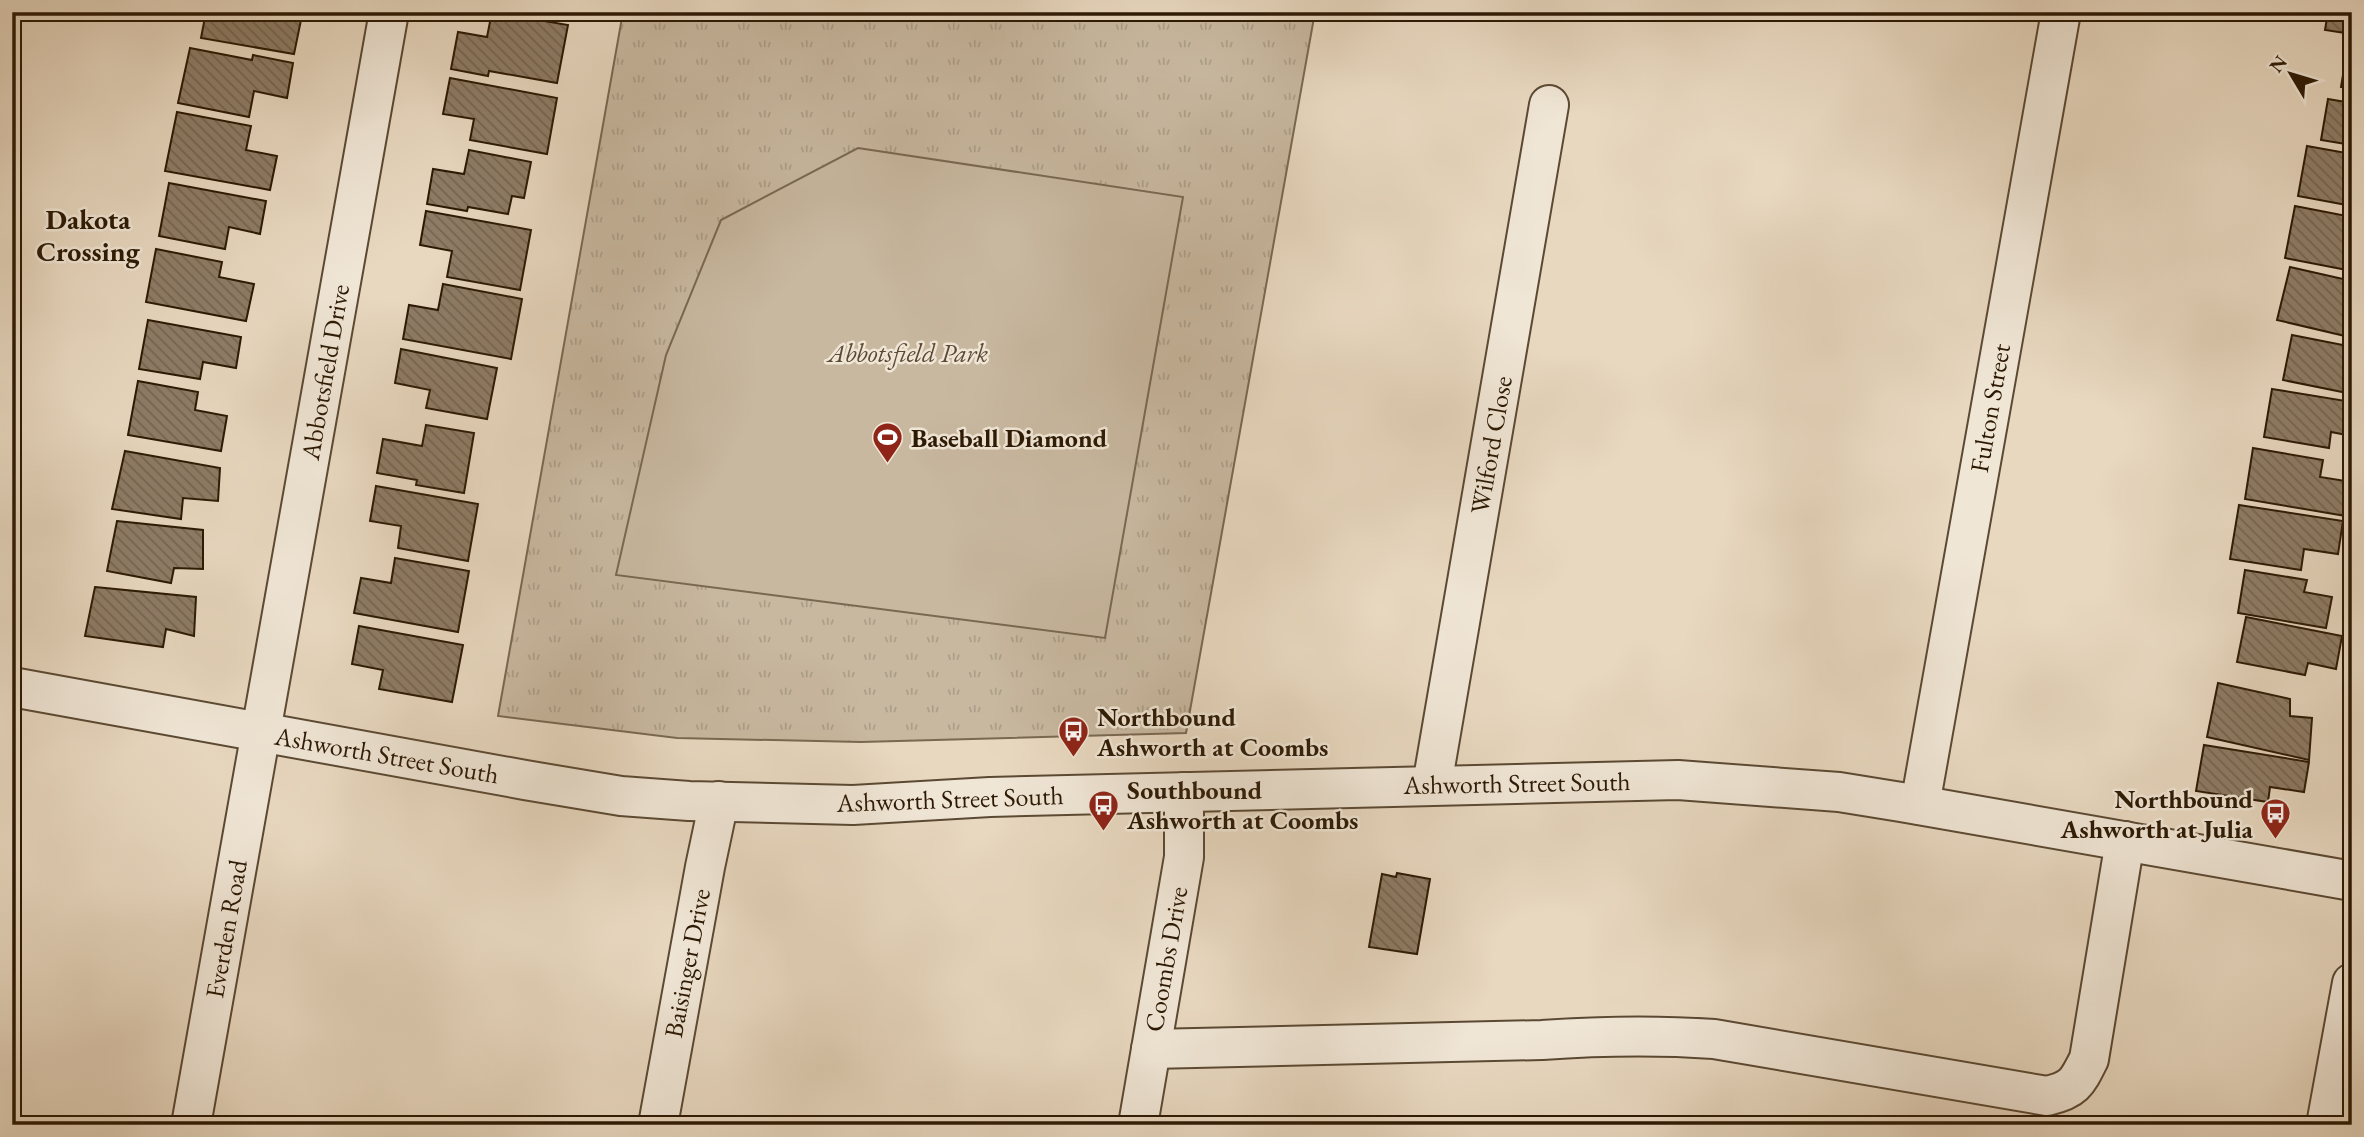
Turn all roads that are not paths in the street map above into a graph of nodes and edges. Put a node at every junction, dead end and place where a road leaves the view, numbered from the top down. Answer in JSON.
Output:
{"nodes":[{"id":1,"x":389,"y":12,"type":"edge"},
{"id":2,"x":2061,"y":12,"type":"edge"},
{"id":3,"x":1549,"y":105,"type":"dead end"},
{"id":4,"x":12,"y":687,"type":"edge"},
{"id":5,"x":260,"y":733,"type":"junction"},
{"id":6,"x":1432,"y":785,"type":"junction"},
{"id":7,"x":1184,"y":792,"type":"junction"},
{"id":8,"x":719,"y":801,"type":"junction"},
{"id":9,"x":1920,"y":805,"type":"junction"},
{"id":10,"x":2125,"y":841,"type":"junction"},
{"id":11,"x":2352,"y":880,"type":"edge"},
{"id":12,"x":2352,"y":983,"type":"edge"},
{"id":13,"x":1151,"y":1049,"type":"junction"},
{"id":14,"x":191,"y":1125,"type":"edge"},
{"id":15,"x":658,"y":1125,"type":"edge"},
{"id":16,"x":1138,"y":1125,"type":"edge"},
{"id":17,"x":2326,"y":1125,"type":"edge"}],
"edges":[{"from":1,"to":5,"type":"street","name":"Abbotsfield Drive"},
{"from":2,"to":9,"type":"street","name":"Fulton Street"},
{"from":3,"to":6,"type":"street","name":"Wilford Close"},
{"from":4,"to":5,"type":"street","name":"Ashworth Street South"},
{"from":5,"to":8,"type":"street","name":"Ashworth Street South"},
{"from":5,"to":14,"type":"street","name":"Everden Road"},
{"from":6,"to":7,"type":"street","name":"Ashworth Street South"},
{"from":6,"to":9,"type":"street","name":"Ashworth Street South"},
{"from":7,"to":8,"type":"street","name":"Ashworth Street South"},
{"from":7,"to":13,"type":"street","name":"Coombs Drive"},
{"from":8,"to":15,"type":"street","name":"Baisinger Drive"},
{"from":9,"to":10,"type":"street","name":"Ashworth Street South"},
{"from":10,"to":11,"type":"street","name":"Ashworth Street South"},
{"from":10,"to":13,"type":"street"},
{"from":12,"to":17,"type":"street"},
{"from":13,"to":16,"type":"street","name":"Coombs Drive"}]}
